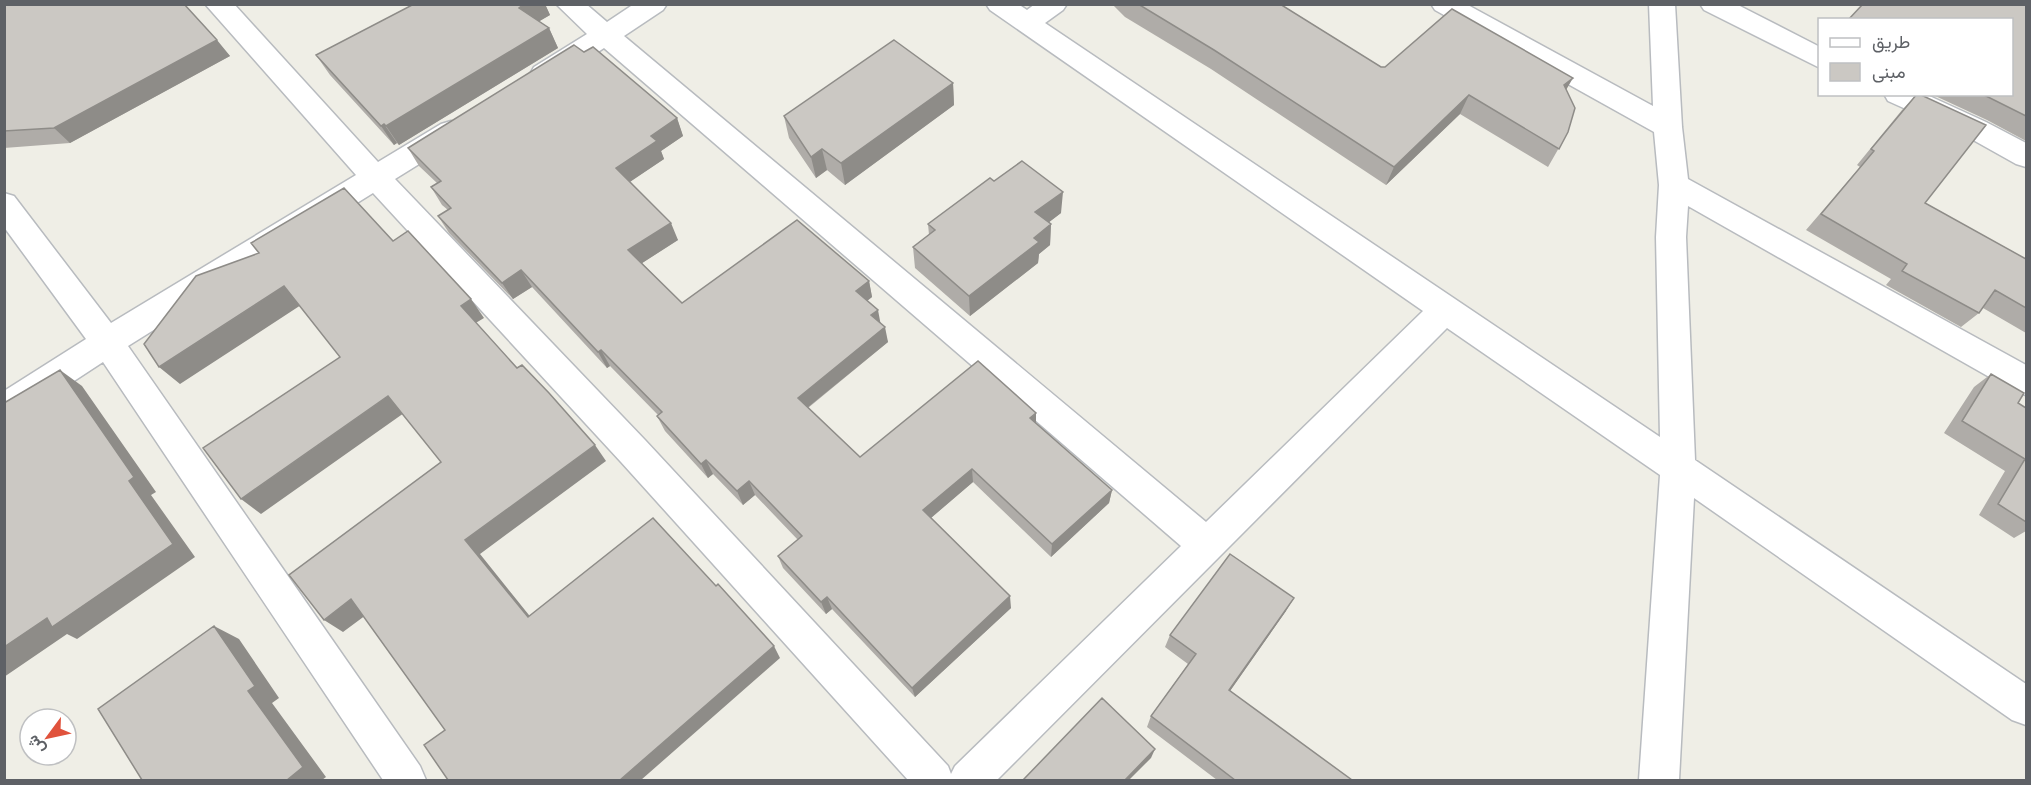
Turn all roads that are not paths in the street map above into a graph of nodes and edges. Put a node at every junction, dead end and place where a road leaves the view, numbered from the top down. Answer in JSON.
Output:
{"nodes":[{"id":1,"x":218,"y":4,"type":"edge"},
{"id":2,"x":569,"y":4,"type":"edge"},
{"id":3,"x":654,"y":4,"type":"edge"},
{"id":4,"x":999,"y":4,"type":"edge"},
{"id":5,"x":1054,"y":4,"type":"edge"},
{"id":6,"x":1444,"y":4,"type":"edge"},
{"id":7,"x":1662,"y":4,"type":"edge"},
{"id":8,"x":1713,"y":4,"type":"edge"},
{"id":9,"x":1027,"y":23,"type":"junction"},
{"id":10,"x":606,"y":36,"type":"junction"},
{"id":11,"x":1818,"y":58,"type":"edge"},
{"id":12,"x":526,"y":85,"type":"edge"},
{"id":13,"x":1902,"y":96,"type":"edge"},
{"id":14,"x":476,"y":116,"type":"edge"},
{"id":15,"x":1668,"y":127,"type":"junction"},
{"id":16,"x":2026,"y":156,"type":"edge"},
{"id":17,"x":375,"y":177,"type":"junction"},
{"id":18,"x":1674,"y":185,"type":"junction"},
{"id":19,"x":4,"y":204,"type":"edge"},
{"id":20,"x":1444,"y":310,"type":"junction"},
{"id":21,"x":107,"y":342,"type":"junction"},
{"id":22,"x":2026,"y":381,"type":"edge"},
{"id":23,"x":4,"y":409,"type":"edge"},
{"id":24,"x":1678,"y":467,"type":"junction"},
{"id":25,"x":1207,"y":545,"type":"junction"},
{"id":26,"x":2026,"y":706,"type":"edge"},
{"id":27,"x":406,"y":780,"type":"edge"},
{"id":28,"x":934,"y":780,"type":"edge"},
{"id":29,"x":969,"y":780,"type":"edge"},
{"id":30,"x":1659,"y":780,"type":"edge"}],
"edges":[{"from":1,"to":17,"type":"street"},
{"from":2,"to":10,"type":"street"},
{"from":3,"to":10,"type":"street"},
{"from":4,"to":9,"type":"street"},
{"from":5,"to":9,"type":"street"},
{"from":6,"to":15,"type":"street"},
{"from":7,"to":15,"type":"street"},
{"from":8,"to":11,"type":"street"},
{"from":9,"to":20,"type":"street"},
{"from":10,"to":12,"type":"street"},
{"from":10,"to":25,"type":"street"},
{"from":13,"to":16,"type":"street"},
{"from":14,"to":17,"type":"street"},
{"from":15,"to":18,"type":"street"},
{"from":17,"to":21,"type":"street"},
{"from":17,"to":28,"type":"street"},
{"from":18,"to":22,"type":"street"},
{"from":18,"to":24,"type":"street"},
{"from":19,"to":21,"type":"street"},
{"from":20,"to":24,"type":"street"},
{"from":20,"to":25,"type":"street"},
{"from":21,"to":23,"type":"street"},
{"from":21,"to":27,"type":"street"},
{"from":24,"to":26,"type":"street"},
{"from":24,"to":30,"type":"street"},
{"from":25,"to":29,"type":"street"}]}
